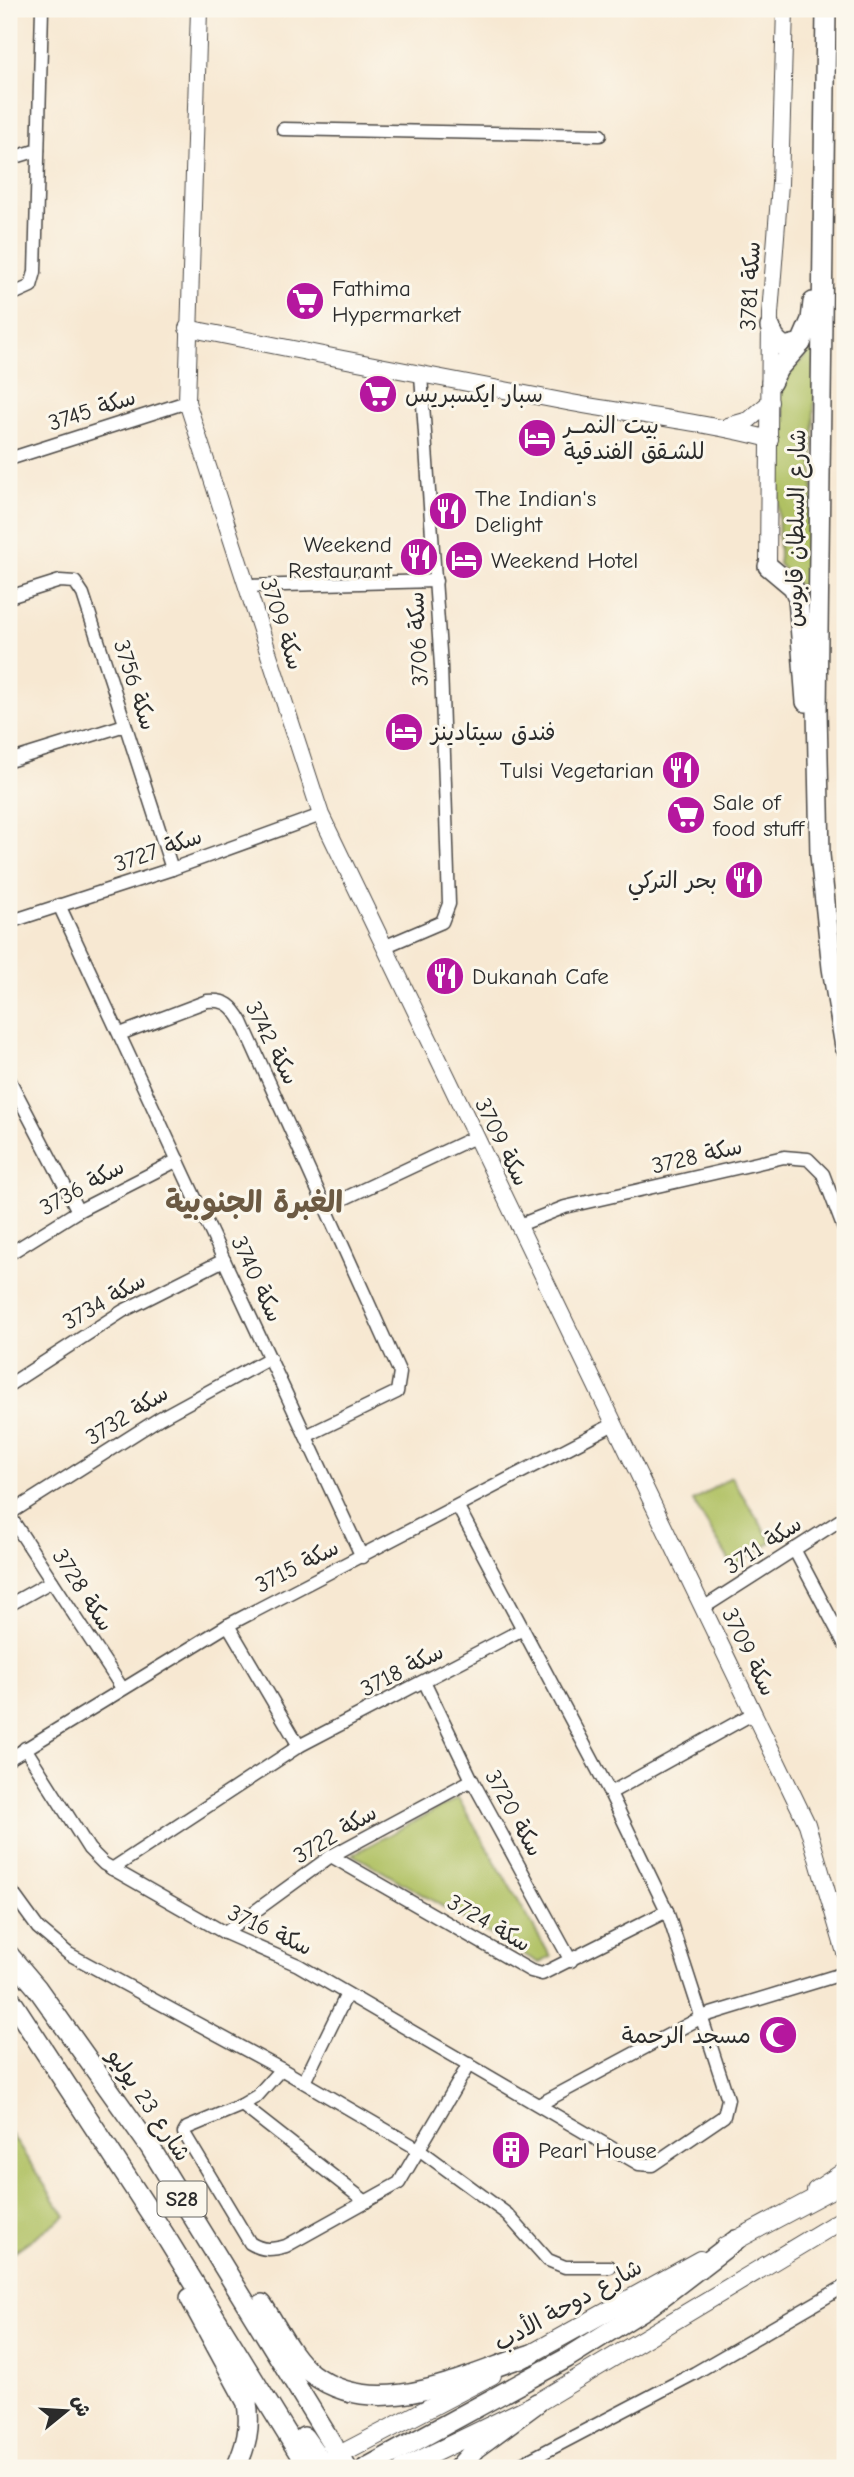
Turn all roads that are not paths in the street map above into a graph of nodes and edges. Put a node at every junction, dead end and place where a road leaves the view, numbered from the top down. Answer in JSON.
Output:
{"nodes":[{"id":1,"x":42,"y":9,"type":"edge"},
{"id":2,"x":199,"y":9,"type":"edge"},
{"id":3,"x":785,"y":9,"type":"edge"},
{"id":4,"x":826,"y":9,"type":"edge"},
{"id":5,"x":283,"y":129,"type":"dead end"},
{"id":6,"x":600,"y":135,"type":"dead end"},
{"id":7,"x":38,"y":150,"type":"junction"},
{"id":8,"x":9,"y":159,"type":"edge"},
{"id":9,"x":822,"y":189,"type":"junction"},
{"id":10,"x":9,"y":296,"type":"edge"},
{"id":11,"x":770,"y":327,"type":"junction"},
{"id":12,"x":187,"y":328,"type":"junction"},
{"id":13,"x":801,"y":343,"type":"junction"},
{"id":14,"x":421,"y":376,"type":"junction"},
{"id":15,"x":770,"y":393,"type":"junction"},
{"id":16,"x":187,"y":402,"type":"junction"},
{"id":17,"x":722,"y":426,"type":"junction"},
{"id":18,"x":770,"y":439,"type":"junction"},
{"id":19,"x":9,"y":459,"type":"edge"},
{"id":20,"x":768,"y":566,"type":"joint"},
{"id":21,"x":436,"y":581,"type":"junction"},
{"id":22,"x":246,"y":586,"type":"junction"},
{"id":23,"x":9,"y":597,"type":"edge"},
{"id":24,"x":125,"y":725,"type":"junction"},
{"id":25,"x":9,"y":761,"type":"edge"},
{"id":26,"x":320,"y":815,"type":"junction"},
{"id":27,"x":820,"y":855,"type":"junction"},
{"id":28,"x":172,"y":869,"type":"junction"},
{"id":29,"x":59,"y":905,"type":"junction"},
{"id":30,"x":9,"y":922,"type":"edge"},
{"id":31,"x":386,"y":947,"type":"junction"},
{"id":32,"x":120,"y":1034,"type":"junction"},
{"id":33,"x":845,"y":1047,"type":"edge"},
{"id":34,"x":9,"y":1079,"type":"edge"},
{"id":35,"x":473,"y":1138,"type":"junction"},
{"id":36,"x":178,"y":1160,"type":"junction"},
{"id":37,"x":326,"y":1207,"type":"junction"},
{"id":38,"x":78,"y":1211,"type":"junction"},
{"id":39,"x":517,"y":1226,"type":"junction"},
{"id":40,"x":845,"y":1232,"type":"edge"},
{"id":41,"x":9,"y":1254,"type":"edge"},
{"id":42,"x":225,"y":1260,"type":"junction"},
{"id":43,"x":270,"y":1358,"type":"junction"},
{"id":44,"x":9,"y":1385,"type":"edge"},
{"id":45,"x":612,"y":1425,"type":"junction"},
{"id":46,"x":306,"y":1436,"type":"junction"},
{"id":47,"x":458,"y":1507,"type":"junction"},
{"id":48,"x":9,"y":1515,"type":"edge"},
{"id":49,"x":845,"y":1517,"type":"edge"},
{"id":50,"x":794,"y":1549,"type":"junction"},
{"id":51,"x":362,"y":1557,"type":"junction"},
{"id":52,"x":52,"y":1581,"type":"junction"},
{"id":53,"x":9,"y":1605,"type":"edge"},
{"id":54,"x":703,"y":1608,"type":"junction"},
{"id":55,"x":228,"y":1625,"type":"junction"},
{"id":56,"x":523,"y":1629,"type":"junction"},
{"id":57,"x":845,"y":1645,"type":"edge"},
{"id":58,"x":425,"y":1683,"type":"junction"},
{"id":59,"x":122,"y":1688,"type":"junction"},
{"id":60,"x":754,"y":1713,"type":"junction"},
{"id":61,"x":299,"y":1746,"type":"junction"},
{"id":62,"x":25,"y":1748,"type":"junction"},
{"id":63,"x":9,"y":1759,"type":"edge"},
{"id":64,"x":472,"y":1780,"type":"junction"},
{"id":65,"x":610,"y":1793,"type":"junction"},
{"id":66,"x":331,"y":1856,"type":"junction"},
{"id":67,"x":112,"y":1869,"type":"junction"},
{"id":68,"x":9,"y":1888,"type":"edge"},
{"id":69,"x":667,"y":1911,"type":"junction"},
{"id":70,"x":225,"y":1933,"type":"junction"},
{"id":71,"x":845,"y":1953,"type":"edge"},
{"id":72,"x":9,"y":1955,"type":"edge"},
{"id":73,"x":572,"y":1961,"type":"junction"},
{"id":74,"x":845,"y":1973,"type":"edge"},
{"id":75,"x":347,"y":1994,"type":"junction"},
{"id":76,"x":9,"y":1997,"type":"edge"},
{"id":77,"x":704,"y":2016,"type":"junction"},
{"id":78,"x":45,"y":2049,"type":"junction"},
{"id":79,"x":469,"y":2064,"type":"junction"},
{"id":80,"x":281,"y":2069,"type":"junction"},
{"id":81,"x":304,"y":2082,"type":"junction"},
{"id":82,"x":540,"y":2104,"type":"junction"},
{"id":83,"x":242,"y":2105,"type":"junction"},
{"id":84,"x":150,"y":2147,"type":"junction"},
{"id":85,"x":420,"y":2150,"type":"junction"},
{"id":86,"x":845,"y":2170,"type":"edge"},
{"id":87,"x":845,"y":2182,"type":"edge"},
{"id":88,"x":366,"y":2202,"type":"junction"},
{"id":89,"x":845,"y":2220,"type":"edge"},
{"id":90,"x":767,"y":2221,"type":"junction"},
{"id":91,"x":737,"y":2239,"type":"junction"},
{"id":92,"x":610,"y":2267,"type":"dead end"},
{"id":93,"x":845,"y":2286,"type":"edge"},
{"id":94,"x":532,"y":2354,"type":"junction"},
{"id":95,"x":537,"y":2403,"type":"junction"},
{"id":96,"x":326,"y":2465,"type":"edge"},
{"id":97,"x":236,"y":2468,"type":"edge"},
{"id":98,"x":366,"y":2468,"type":"edge"},
{"id":99,"x":403,"y":2468,"type":"edge"},
{"id":100,"x":457,"y":2468,"type":"edge"},
{"id":101,"x":514,"y":2468,"type":"edge"}],
"edges":[{"from":1,"to":7,"type":"street"},
{"from":2,"to":12,"type":"street","name":"سكة 3709"},
{"from":3,"to":11,"type":"street","name":"سكة 3781"},
{"from":4,"to":9,"type":"main road","name":"شارع السلطان قابوس"},
{"from":5,"to":6,"type":"street"},
{"from":7,"to":8,"type":"street"},
{"from":7,"to":10,"type":"street"},
{"from":9,"to":13,"type":"main road"},
{"from":9,"to":27,"type":"main road","name":"شارع السلطان قابوس"},
{"from":11,"to":13,"type":"main road"},
{"from":11,"to":15,"type":"street","name":"سكة 3781"},
{"from":12,"to":14,"type":"street"},
{"from":12,"to":16,"type":"street","name":"سكة 3709"},
{"from":13,"to":15,"type":"main road"},
{"from":14,"to":17,"type":"street"},
{"from":14,"to":21,"type":"street","name":"سكة 3706"},
{"from":15,"to":17,"type":"street"},
{"from":15,"to":18,"type":"street","name":"سكة 3781"},
{"from":16,"to":19,"type":"street","name":"سكة 3745"},
{"from":16,"to":22,"type":"street","name":"سكة 3709"},
{"from":17,"to":18,"type":"street"},
{"from":18,"to":20,"type":"street","name":"سكة 3781"},
{"from":20,"to":27,"type":"main road"},
{"from":21,"to":22,"type":"street"},
{"from":21,"to":31,"type":"street","name":"سكة 3706"},
{"from":22,"to":26,"type":"street","name":"سكة 3709"},
{"from":23,"to":24,"type":"street","name":"سكة 3756"},
{"from":24,"to":25,"type":"street"},
{"from":24,"to":28,"type":"street","name":"سكة 3756"},
{"from":26,"to":28,"type":"street","name":"سكة 3727"},
{"from":26,"to":31,"type":"street","name":"سكة 3709"},
{"from":27,"to":33,"type":"main road","name":"شارع السلطان قابوس"},
{"from":28,"to":29,"type":"street","name":"سكة 3727"},
{"from":29,"to":30,"type":"street","name":"سكة 3727"},
{"from":29,"to":32,"type":"street","name":"سكة 3740"},
{"from":31,"to":35,"type":"street","name":"سكة 3709"},
{"from":32,"to":36,"type":"street","name":"سكة 3740"},
{"from":32,"to":37,"type":"street","name":"سكة 3742"},
{"from":34,"to":38,"type":"street"},
{"from":35,"to":37,"type":"street"},
{"from":35,"to":39,"type":"street","name":"سكة 3709"},
{"from":36,"to":38,"type":"street","name":"سكة 3736"},
{"from":36,"to":42,"type":"street","name":"سكة 3740"},
{"from":37,"to":46,"type":"street","name":"سكة 3742"},
{"from":38,"to":41,"type":"street","name":"سكة 3736"},
{"from":39,"to":40,"type":"street","name":"سكة 3728"},
{"from":39,"to":45,"type":"street","name":"سكة 3709"},
{"from":42,"to":43,"type":"street","name":"سكة 3740"},
{"from":42,"to":44,"type":"street","name":"سكة 3734"},
{"from":43,"to":46,"type":"street","name":"سكة 3740"},
{"from":43,"to":48,"type":"street","name":"سكة 3732"},
{"from":45,"to":47,"type":"street","name":"سكة 3715"},
{"from":45,"to":54,"type":"street","name":"سكة 3709"},
{"from":46,"to":51,"type":"street","name":"سكة 3740"},
{"from":47,"to":51,"type":"street","name":"سكة 3715"},
{"from":47,"to":56,"type":"street","name":"سكة 3716"},
{"from":48,"to":52,"type":"street","name":"سكة 3728"},
{"from":49,"to":50,"type":"street","name":"سكة 3711"},
{"from":50,"to":54,"type":"street","name":"سكة 3711"},
{"from":50,"to":57,"type":"street"},
{"from":51,"to":55,"type":"street","name":"سكة 3715"},
{"from":52,"to":53,"type":"street"},
{"from":52,"to":59,"type":"street","name":"سكة 3728"},
{"from":54,"to":60,"type":"street","name":"سكة 3709"},
{"from":55,"to":59,"type":"street","name":"سكة 3715"},
{"from":55,"to":61,"type":"street"},
{"from":56,"to":58,"type":"street","name":"سكة 3718"},
{"from":56,"to":65,"type":"street","name":"سكة 3716"},
{"from":58,"to":61,"type":"street","name":"سكة 3718"},
{"from":58,"to":64,"type":"street","name":"سكة 3720"},
{"from":59,"to":62,"type":"street","name":"سكة 3715"},
{"from":60,"to":65,"type":"street"},
{"from":60,"to":71,"type":"street","name":"سكة 3709"},
{"from":61,"to":67,"type":"street","name":"سكة 3718"},
{"from":62,"to":63,"type":"street","name":"سكة 3715"},
{"from":62,"to":67,"type":"street","name":"سكة 3716"},
{"from":64,"to":66,"type":"street","name":"سكة 3722"},
{"from":64,"to":73,"type":"street","name":"سكة 3720"},
{"from":65,"to":69,"type":"street","name":"سكة 3716"},
{"from":66,"to":70,"type":"street","name":"سكة 3722"},
{"from":66,"to":73,"type":"street","name":"سكة 3724"},
{"from":67,"to":70,"type":"street","name":"سكة 3716"},
{"from":68,"to":80,"type":"street"},
{"from":69,"to":73,"type":"street","name":"سكة 3724"},
{"from":69,"to":77,"type":"street","name":"سكة 3716"},
{"from":70,"to":75,"type":"street","name":"سكة 3716"},
{"from":72,"to":84,"type":"main road","name":"شارع 23 يوليو","number":"S28"},
{"from":74,"to":77,"type":"street"},
{"from":75,"to":79,"type":"street","name":"سكة 3716"},
{"from":75,"to":81,"type":"street"},
{"from":76,"to":78,"type":"main road","number":"S28"},
{"from":77,"to":82,"type":"street"},
{"from":77,"to":82,"type":"street","name":"سكة 3716"},
{"from":78,"to":96,"type":"main road","number":"S28"},
{"from":78,"to":97,"type":"main road"},
{"from":79,"to":82,"type":"street","name":"سكة 3716"},
{"from":79,"to":85,"type":"street"},
{"from":80,"to":81,"type":"street"},
{"from":80,"to":83,"type":"street"},
{"from":81,"to":85,"type":"street"},
{"from":83,"to":88,"type":"street"},
{"from":83,"to":88,"type":"street"},
{"from":84,"to":94,"type":"main road"},
{"from":84,"to":96,"type":"main road","name":"شارع 23 يوليو","number":"S28"},
{"from":85,"to":88,"type":"street"},
{"from":85,"to":92,"type":"street"},
{"from":86,"to":90,"type":"street"},
{"from":87,"to":90,"type":"main road","name":"شارع دوحة الأدب"},
{"from":89,"to":95,"type":"main road"},
{"from":90,"to":91,"type":"main road","name":"شارع دوحة الأدب"},
{"from":91,"to":94,"type":"main road","name":"شارع دوحة الأدب"},
{"from":91,"to":98,"type":"main road"},
{"from":93,"to":101,"type":"street"},
{"from":94,"to":96,"type":"main road","name":"شارع دوحة الأدب"},
{"from":95,"to":99,"type":"main road"},
{"from":95,"to":100,"type":"main road"}]}
